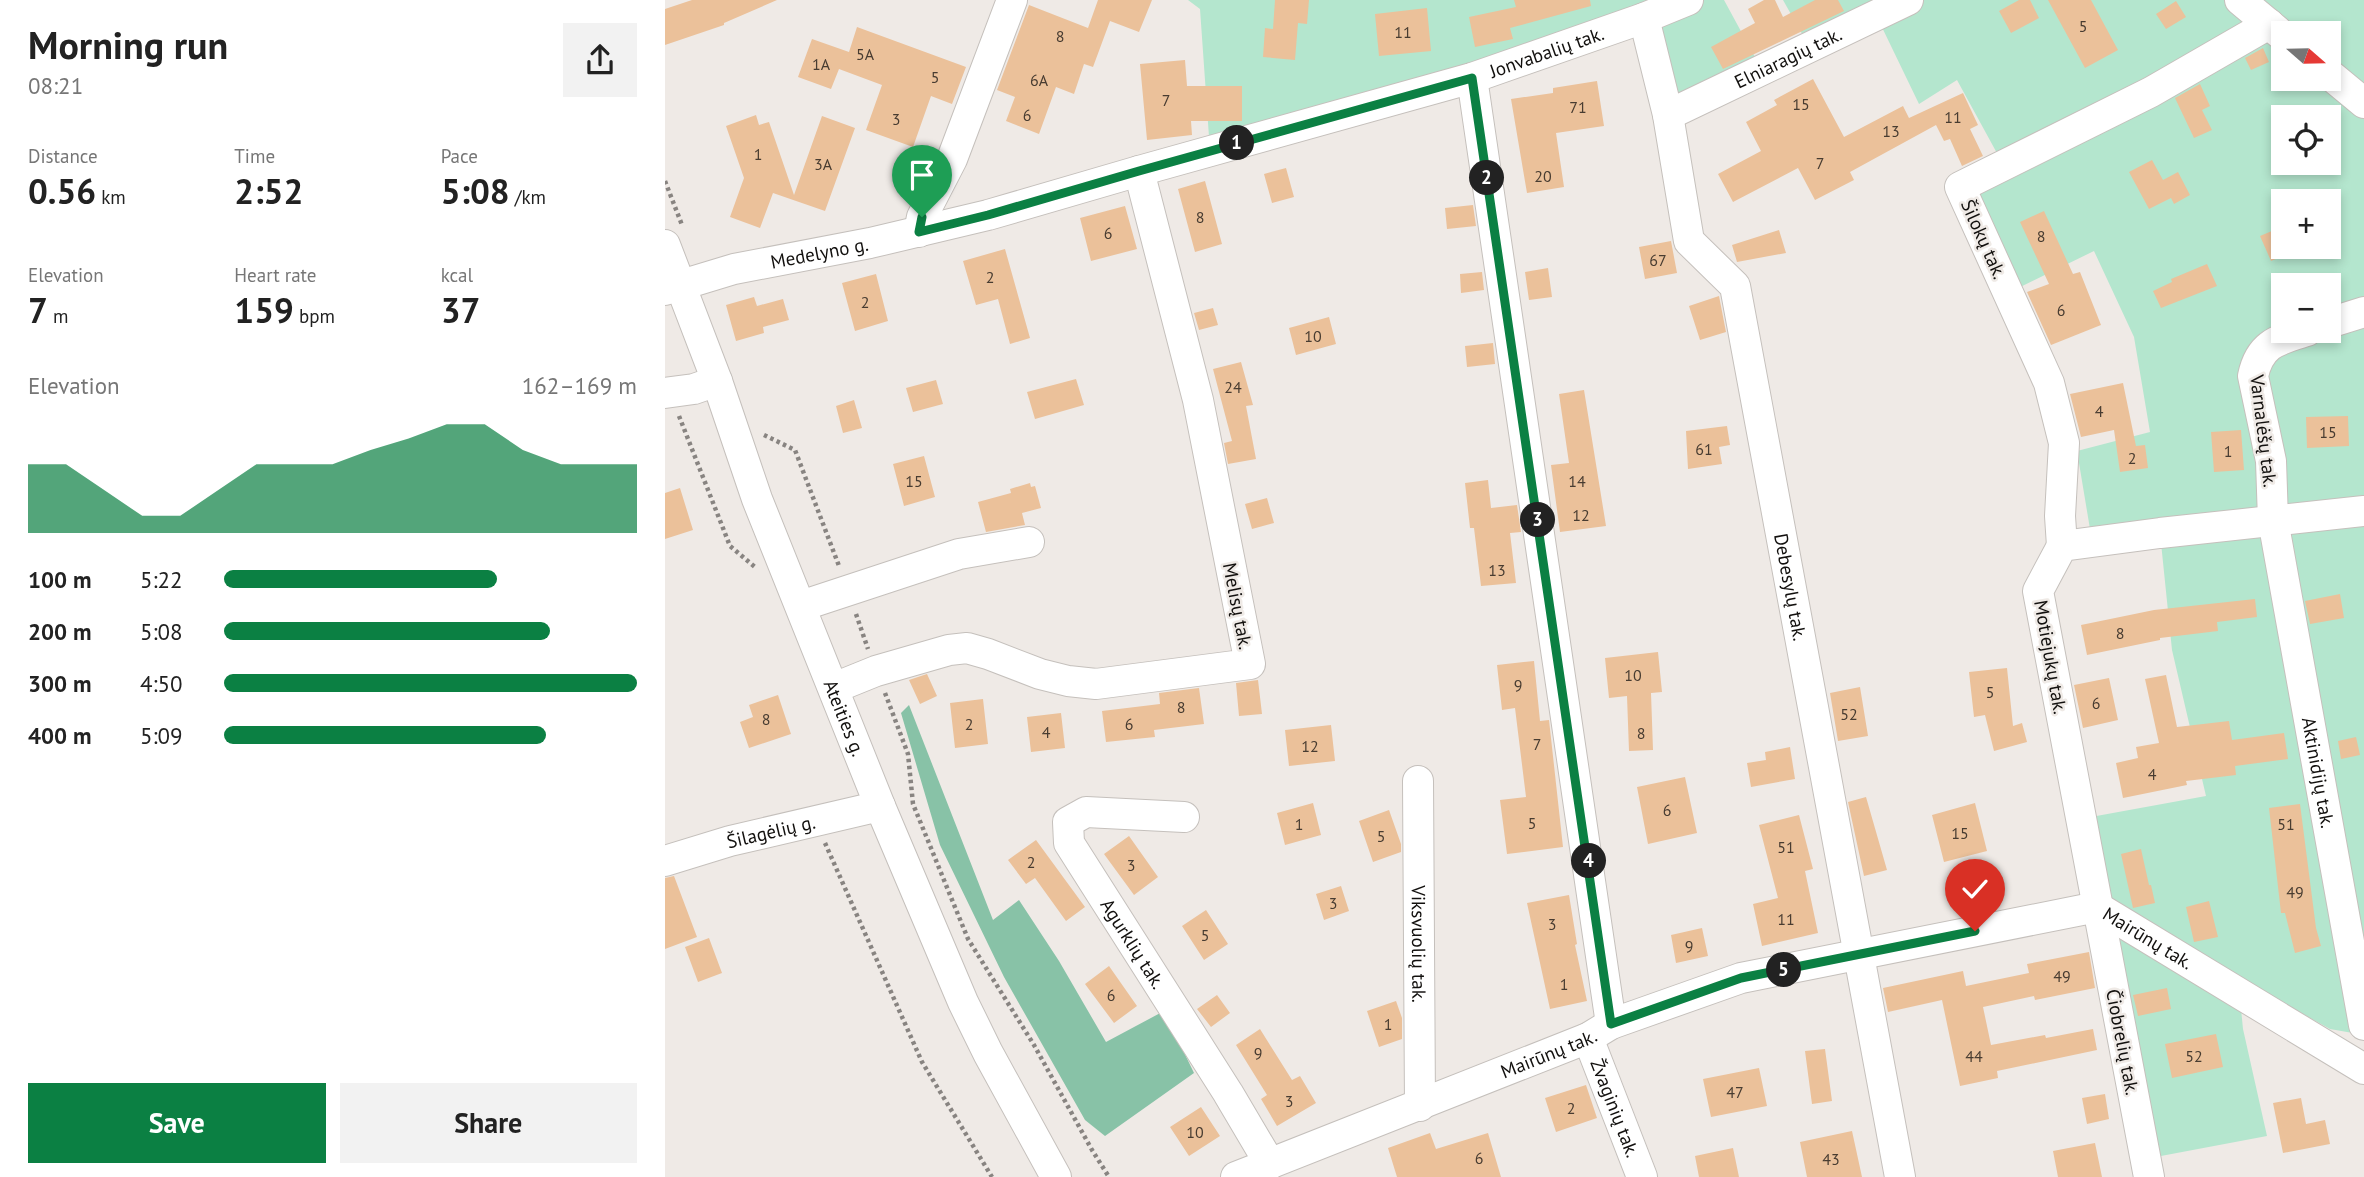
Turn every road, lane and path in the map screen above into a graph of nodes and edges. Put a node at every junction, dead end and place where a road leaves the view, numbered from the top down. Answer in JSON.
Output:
{"nodes":[{"id":1,"x":1012,"y":0,"type":"edge"},
{"id":2,"x":1688,"y":0,"type":"edge"},
{"id":3,"x":1908,"y":0,"type":"edge"},
{"id":4,"x":2240,"y":0,"type":"edge"},
{"id":5,"x":1644,"y":18,"type":"junction"},
{"id":6,"x":2271,"y":26,"type":"edge"},
{"id":7,"x":2271,"y":32,"type":"edge"},
{"id":8,"x":1472,"y":78,"type":"junction"},
{"id":9,"x":2341,"y":84,"type":"edge"},
{"id":10,"x":2364,"y":103,"type":"edge"},
{"id":11,"x":1668,"y":115,"type":"junction"},
{"id":12,"x":1139,"y":171,"type":"junction"},
{"id":13,"x":919,"y":232,"type":"junction"},
{"id":14,"x":665,"y":245,"type":"edge"},
{"id":15,"x":673,"y":288,"type":"edge"},
{"id":16,"x":2364,"y":312,"type":"edge"},
{"id":17,"x":2341,"y":319,"type":"edge"},
{"id":18,"x":2272,"y":343,"type":"edge"},
{"id":19,"x":717,"y":381,"type":"junction"},
{"id":20,"x":667,"y":393,"type":"edge"},
{"id":21,"x":759,"y":424,"type":"dead end"},
{"id":22,"x":2364,"y":512,"type":"edge"},
{"id":23,"x":2273,"y":520,"type":"junction"},
{"id":24,"x":1029,"y":542,"type":"dead end"},
{"id":25,"x":2062,"y":546,"type":"junction"},
{"id":26,"x":765,"y":576,"type":"dead end"},
{"id":27,"x":847,"y":590,"type":"junction"},
{"id":28,"x":801,"y":606,"type":"junction"},
{"id":29,"x":876,"y":671,"type":"junction"},
{"id":30,"x":834,"y":688,"type":"junction"},
{"id":31,"x":1418,"y":781,"type":"dead end"},
{"id":32,"x":880,"y":806,"type":"junction"},
{"id":33,"x":1184,"y":817,"type":"dead end"},
{"id":34,"x":814,"y":820,"type":"junction"},
{"id":35,"x":665,"y":861,"type":"edge"},
{"id":36,"x":2097,"y":907,"type":"junction"},
{"id":37,"x":1858,"y":955,"type":"junction"},
{"id":38,"x":2364,"y":1025,"type":"edge"},
{"id":39,"x":1600,"y":1031,"type":"junction"},
{"id":40,"x":2364,"y":1069,"type":"edge"},
{"id":41,"x":1420,"y":1106,"type":"junction"},
{"id":42,"x":1284,"y":1166,"type":"edge"},
{"id":43,"x":992,"y":1177,"type":"edge"},
{"id":44,"x":1056,"y":1177,"type":"edge"},
{"id":45,"x":1109,"y":1177,"type":"edge"},
{"id":46,"x":1236,"y":1177,"type":"edge"},
{"id":47,"x":1642,"y":1177,"type":"edge"},
{"id":48,"x":1900,"y":1177,"type":"edge"},
{"id":49,"x":2149,"y":1177,"type":"edge"}],
"edges":[{"from":1,"to":13,"type":"street"},
{"from":2,"to":5,"type":"street","name":"Jonvabalių tak."},
{"from":3,"to":11,"type":"street","name":"Elniaragių tak."},
{"from":4,"to":6,"type":"street"},
{"from":5,"to":8,"type":"street","name":"Jonvabalių tak."},
{"from":5,"to":11,"type":"street","name":"Debesylų tak."},
{"from":7,"to":25,"type":"street","name":"Šilokų tak."},
{"from":8,"to":12,"type":"street","name":"Jonvabalių tak."},
{"from":8,"to":39,"type":"street","name":"Žvaginių tak."},
{"from":9,"to":10,"type":"street"},
{"from":11,"to":37,"type":"street","name":"Debesylų tak."},
{"from":12,"to":13,"type":"street","name":"Jonvabalių tak."},
{"from":12,"to":29,"type":"street","name":"Melisų tak."},
{"from":13,"to":15,"type":"street","name":"Medelyno g."},
{"from":14,"to":15,"type":"street","name":"Ateities g."},
{"from":15,"to":19,"type":"street","name":"Ateities g."},
{"from":16,"to":17,"type":"street"},
{"from":18,"to":23,"type":"street","name":"Varnalėšų tak."},
{"from":19,"to":20,"type":"street"},
{"from":19,"to":28,"type":"street","name":"Ateities g."},
{"from":20,"to":26,"type":"path"},
{"from":21,"to":27,"type":"path"},
{"from":22,"to":23,"type":"street"},
{"from":23,"to":25,"type":"street"},
{"from":23,"to":38,"type":"street","name":"Aktinidijų tak."},
{"from":24,"to":27,"type":"street"},
{"from":25,"to":36,"type":"street","name":"Motiejukų tak."},
{"from":27,"to":28,"type":"street"},
{"from":27,"to":29,"type":"path"},
{"from":28,"to":30,"type":"street","name":"Ateities g."},
{"from":29,"to":30,"type":"street","name":"Melisų tak."},
{"from":29,"to":45,"type":"path"},
{"from":30,"to":32,"type":"street","name":"Ateities g."},
{"from":31,"to":41,"type":"street","name":"Viksvuolių tak."},
{"from":32,"to":34,"type":"street","name":"Šilagėlių g."},
{"from":32,"to":44,"type":"street","name":"Ateities g."},
{"from":33,"to":42,"type":"street","name":"Agurklių tak."},
{"from":34,"to":35,"type":"street","name":"Šilagėlių g."},
{"from":34,"to":43,"type":"path"},
{"from":36,"to":37,"type":"street","name":"Mairūnų tak."},
{"from":36,"to":40,"type":"street","name":"Mairūnų tak."},
{"from":36,"to":49,"type":"street","name":"Čiobrelių tak."},
{"from":37,"to":39,"type":"street","name":"Mairūnų tak."},
{"from":37,"to":48,"type":"street","name":"Debesylų tak."},
{"from":39,"to":41,"type":"street","name":"Mairūnų tak."},
{"from":39,"to":47,"type":"street","name":"Žvaginių tak."},
{"from":41,"to":42,"type":"street","name":"Mairūnų tak."},
{"from":42,"to":46,"type":"street","name":"Mairūnų tak."}]}
